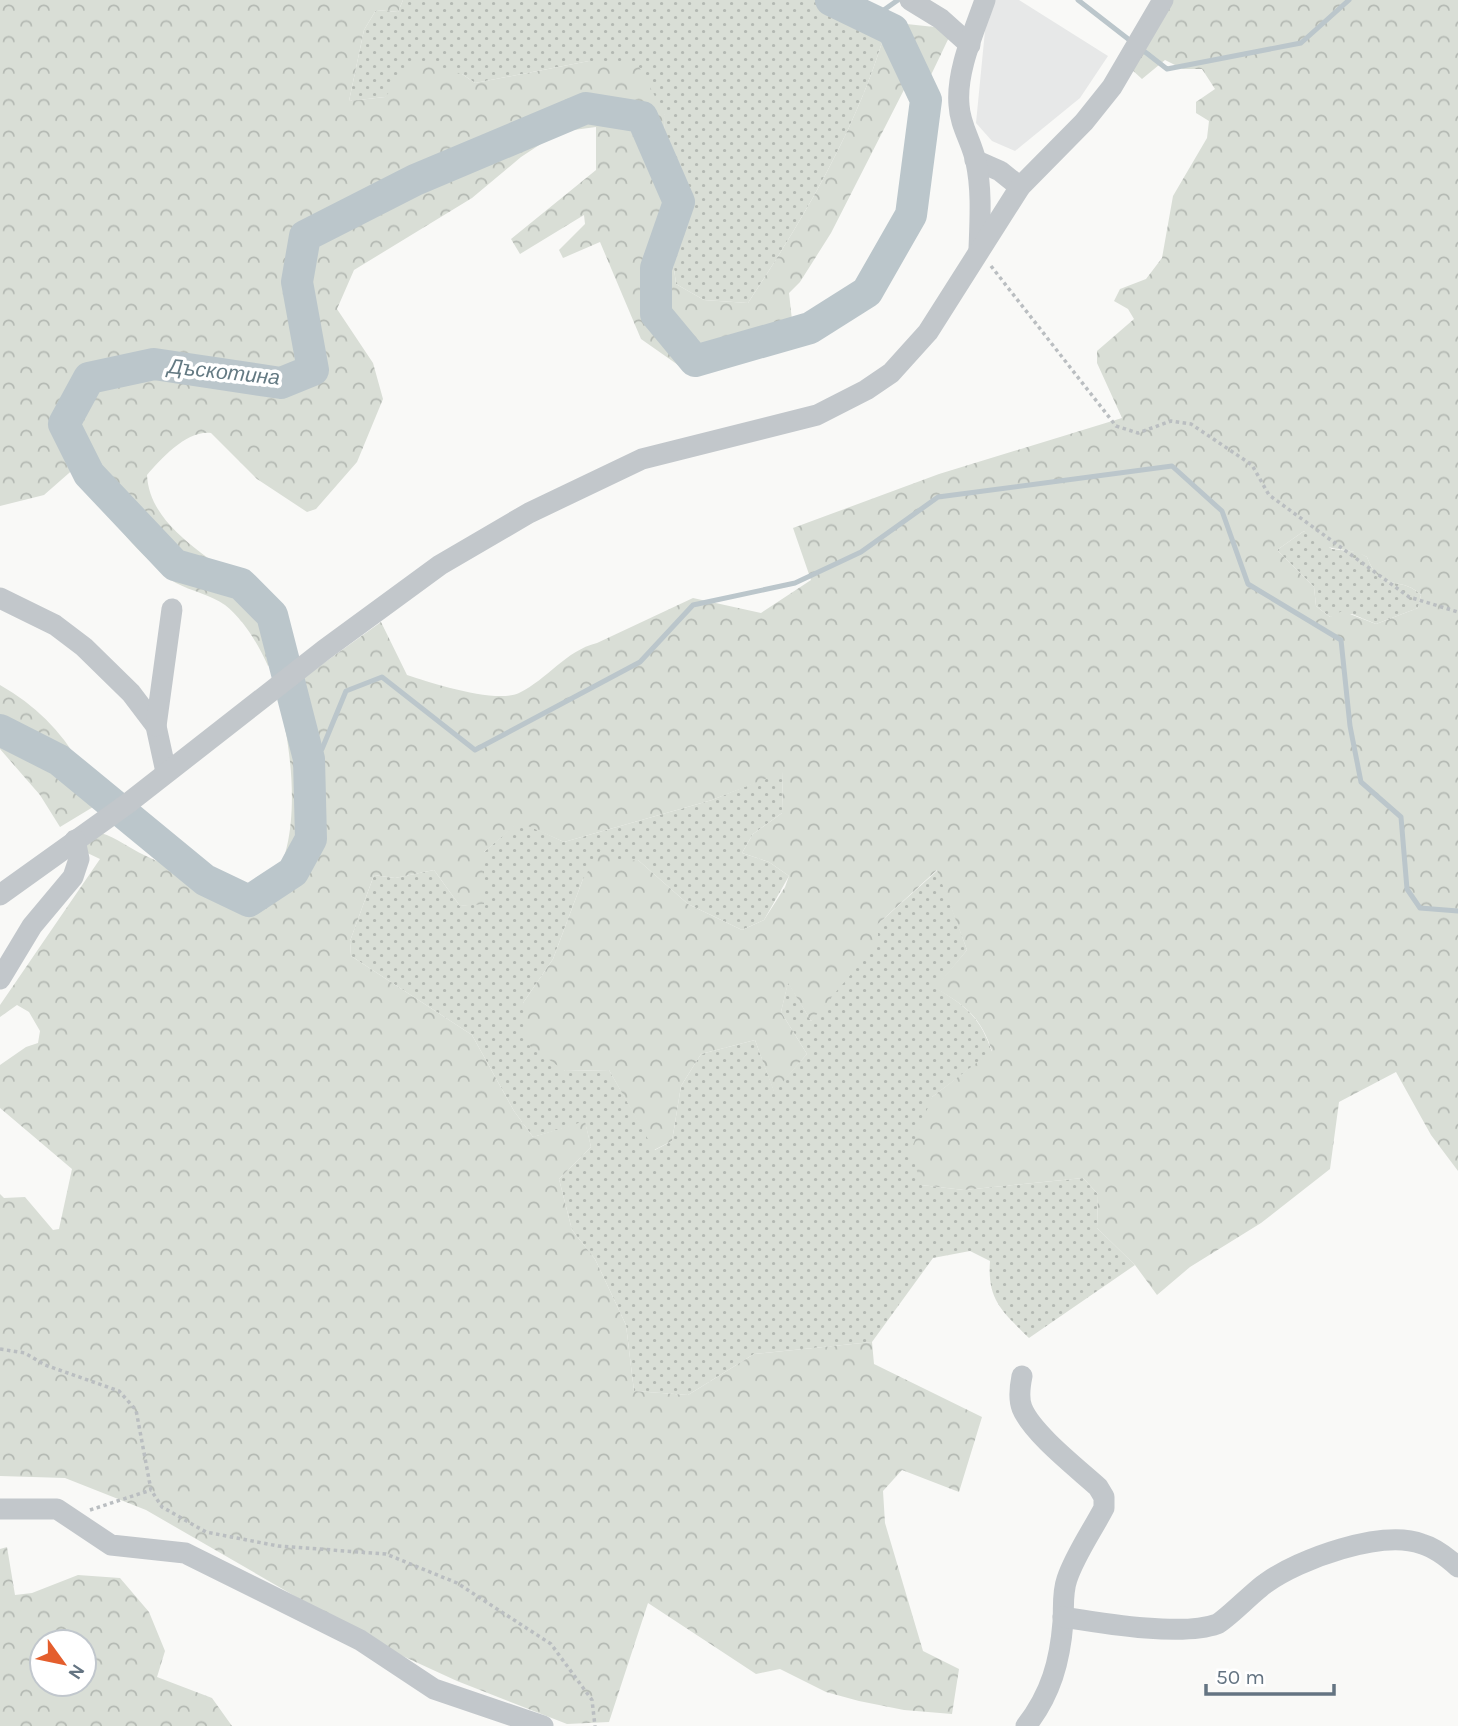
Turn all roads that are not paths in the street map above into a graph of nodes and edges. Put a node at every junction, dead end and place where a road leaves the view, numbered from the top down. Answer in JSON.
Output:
{"nodes":[{"id":1,"x":910,"y":0,"type":"edge"},
{"id":2,"x":985,"y":0,"type":"edge"},
{"id":3,"x":1163,"y":0,"type":"edge"},
{"id":4,"x":970,"y":45,"type":"junction"},
{"id":5,"x":975,"y":160,"type":"junction"},
{"id":6,"x":1020,"y":187,"type":"junction"},
{"id":7,"x":979,"y":251,"type":"junction"},
{"id":8,"x":0,"y":598,"type":"edge"},
{"id":9,"x":172,"y":609,"type":"dead end"},
{"id":10,"x":156,"y":726,"type":"junction"},
{"id":11,"x":166,"y":772,"type":"junction"},
{"id":12,"x":83,"y":835,"type":"junction"},
{"id":13,"x":0,"y":895,"type":"edge"},
{"id":14,"x":0,"y":979,"type":"edge"},
{"id":15,"x":1022,"y":1376,"type":"dead end"},
{"id":16,"x":0,"y":1509,"type":"edge"},
{"id":17,"x":1458,"y":1567,"type":"edge"},
{"id":18,"x":1063,"y":1617,"type":"junction"},
{"id":19,"x":543,"y":1726,"type":"edge"},
{"id":20,"x":1026,"y":1726,"type":"edge"}],
"edges":[{"from":1,"to":4,"type":"street"},
{"from":2,"to":4,"type":"street"},
{"from":3,"to":6,"type":"street"},
{"from":4,"to":5,"type":"street"},
{"from":5,"to":6,"type":"street"},
{"from":5,"to":7,"type":"street"},
{"from":6,"to":7,"type":"street"},
{"from":7,"to":11,"type":"street"},
{"from":8,"to":10,"type":"street"},
{"from":9,"to":10,"type":"street"},
{"from":10,"to":11,"type":"street"},
{"from":11,"to":12,"type":"street"},
{"from":12,"to":13,"type":"street"},
{"from":12,"to":14,"type":"street"},
{"from":15,"to":18,"type":"street"},
{"from":16,"to":19,"type":"street"},
{"from":17,"to":18,"type":"street"},
{"from":18,"to":20,"type":"street"}]}
